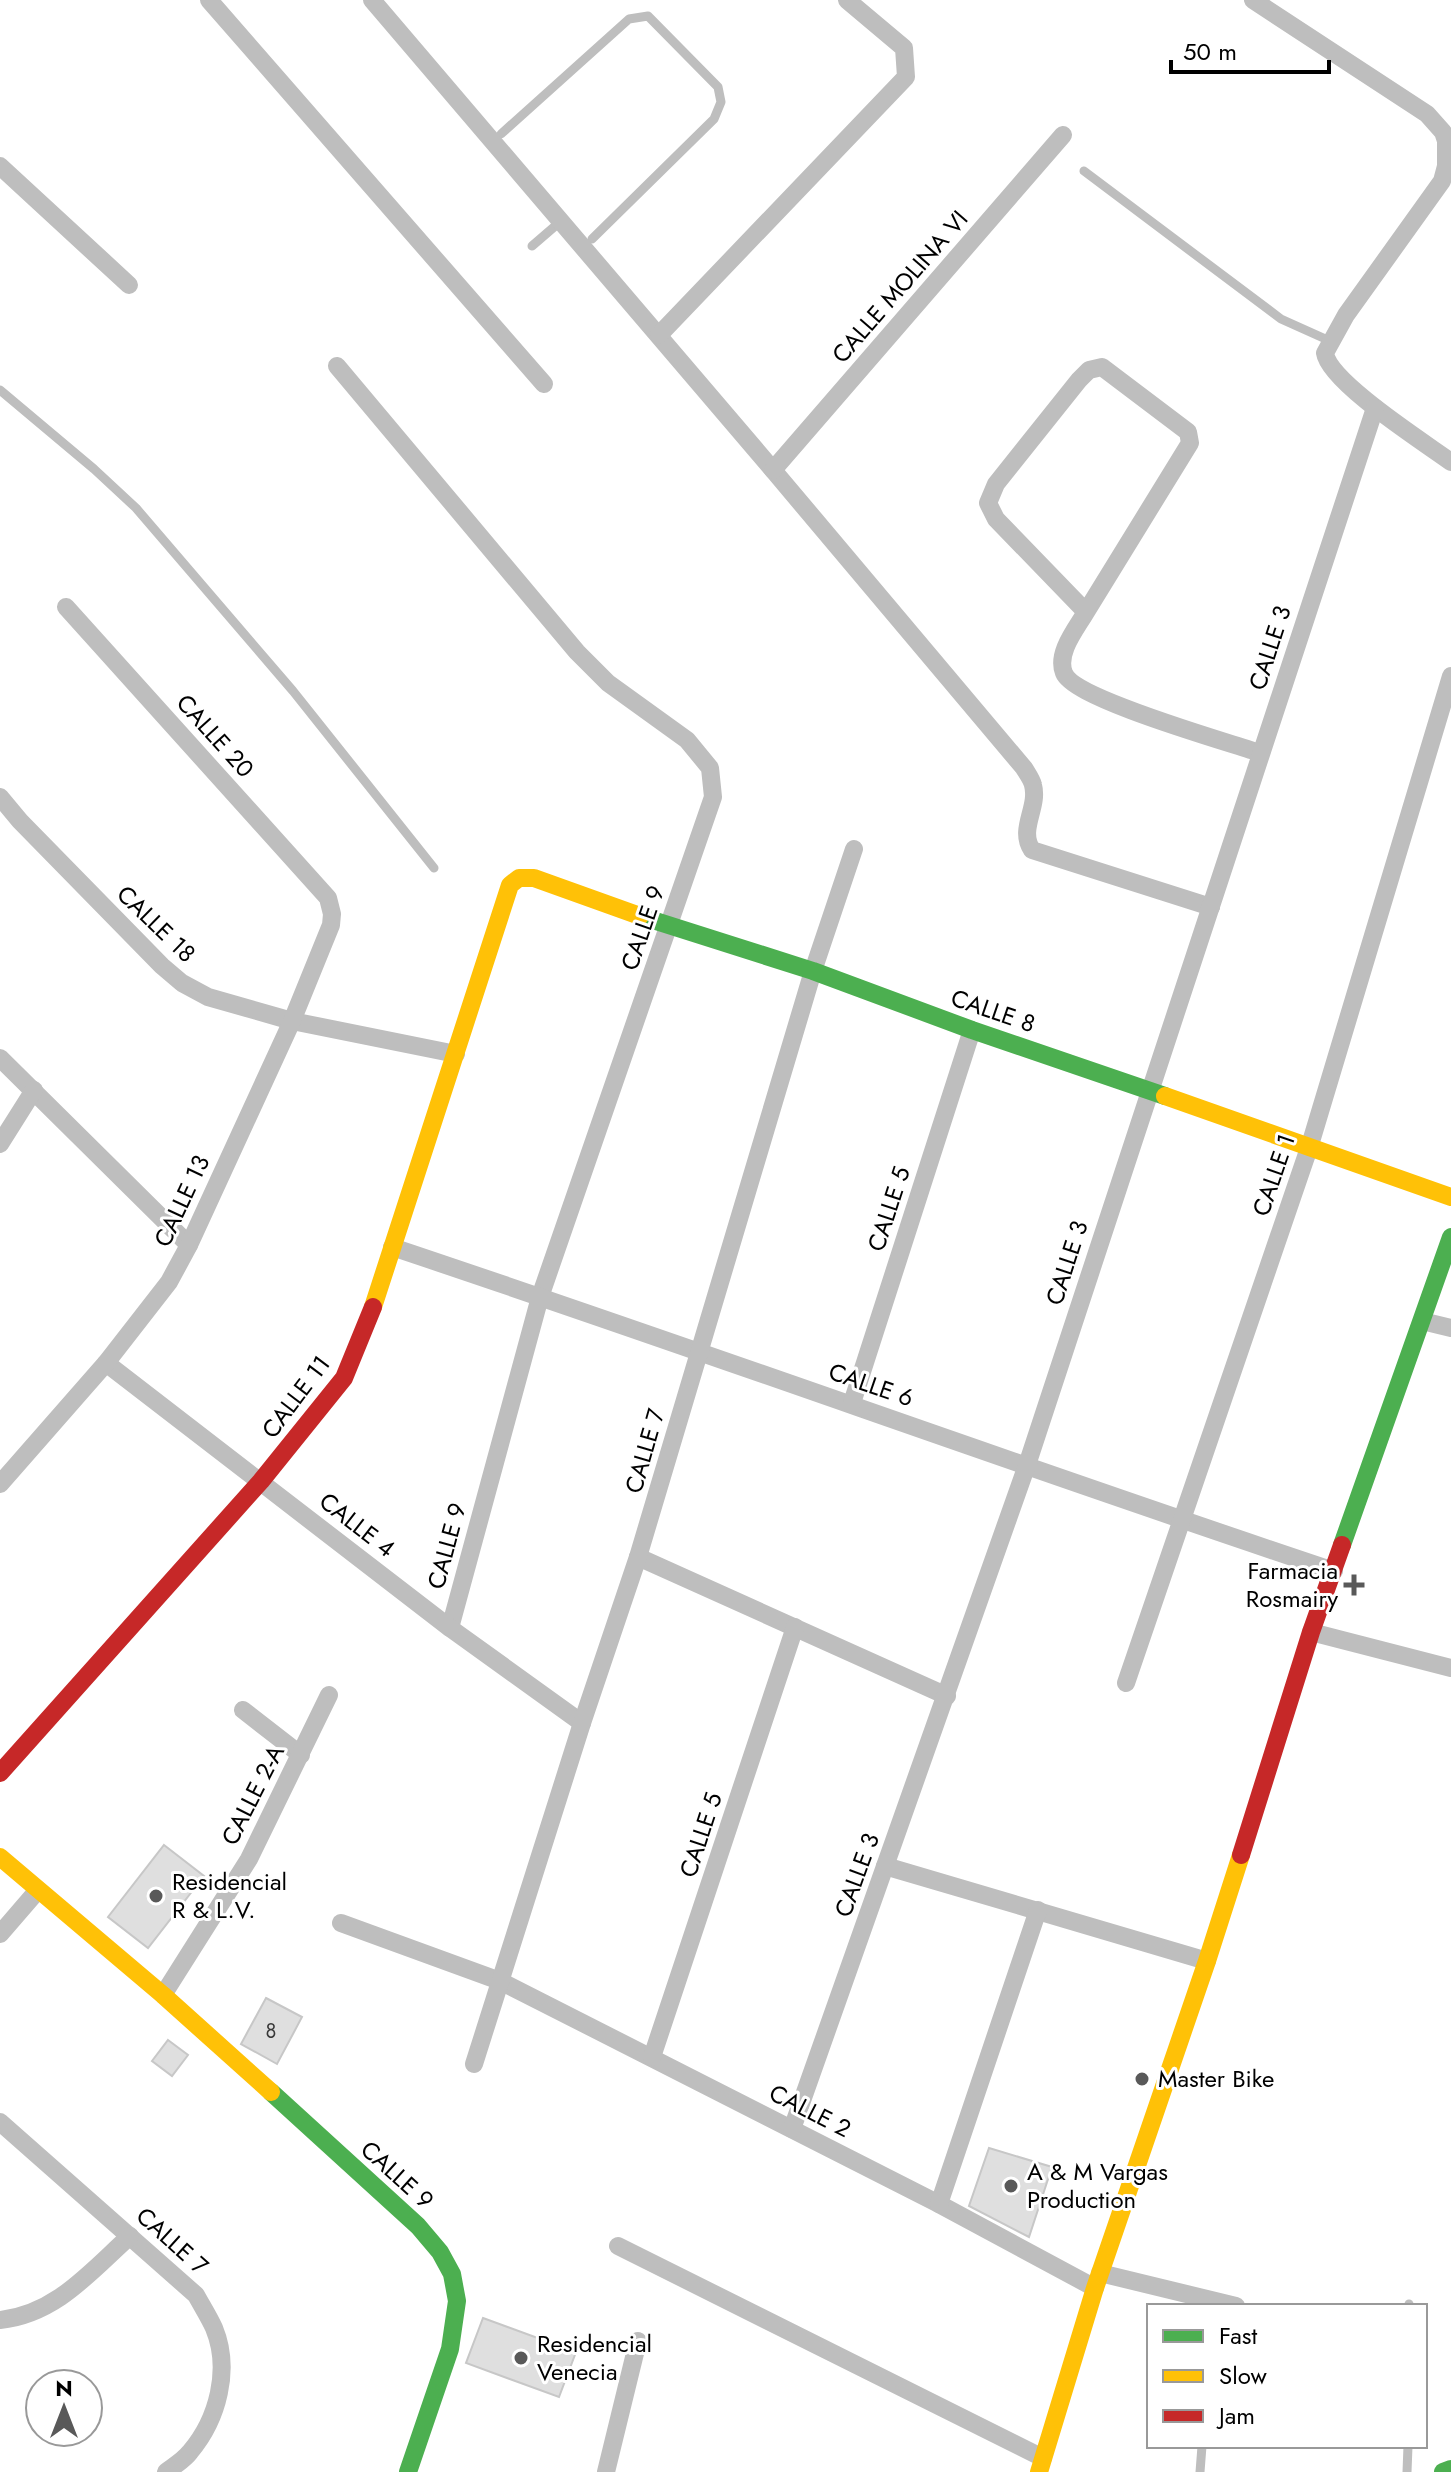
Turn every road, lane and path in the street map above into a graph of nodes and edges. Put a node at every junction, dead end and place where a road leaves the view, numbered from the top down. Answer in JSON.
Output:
{"nodes":[{"id":1,"x":209,"y":0,"type":"edge"},
{"id":2,"x":372,"y":0,"type":"edge"},
{"id":3,"x":847,"y":0,"type":"edge"},
{"id":4,"x":1253,"y":0,"type":"edge"},
{"id":5,"x":1063,"y":135,"type":"dead end"},
{"id":6,"x":497,"y":137,"type":"junction"},
{"id":7,"x":0,"y":166,"type":"edge"},
{"id":8,"x":1084,"y":171,"type":"dead end"},
{"id":9,"x":561,"y":221,"type":"junction"},
{"id":10,"x":587,"y":242,"type":"junction"},
{"id":11,"x":532,"y":246,"type":"dead end"},
{"id":12,"x":129,"y":285,"type":"dead end"},
{"id":13,"x":659,"y":335,"type":"junction"},
{"id":14,"x":1330,"y":341,"type":"junction"},
{"id":15,"x":337,"y":366,"type":"dead end"},
{"id":16,"x":544,"y":384,"type":"dead end"},
{"id":17,"x":0,"y":390,"type":"edge"},
{"id":18,"x":1375,"y":408,"type":"junction"},
{"id":19,"x":1451,"y":462,"type":"edge"},
{"id":20,"x":773,"y":470,"type":"junction"},
{"id":21,"x":66,"y":607,"type":"dead end"},
{"id":22,"x":1086,"y":612,"type":"junction"},
{"id":23,"x":1451,"y":676,"type":"edge"},
{"id":24,"x":1260,"y":753,"type":"junction"},
{"id":25,"x":0,"y":797,"type":"edge"},
{"id":26,"x":854,"y":849,"type":"dead end"},
{"id":27,"x":434,"y":868,"type":"dead end"},
{"id":28,"x":518,"y":877,"type":"joint"},
{"id":29,"x":328,"y":898,"type":"joint"},
{"id":30,"x":1211,"y":907,"type":"junction"},
{"id":31,"x":669,"y":927,"type":"junction"},
{"id":32,"x":813,"y":971,"type":"junction"},
{"id":33,"x":292,"y":1021,"type":"junction"},
{"id":34,"x":972,"y":1030,"type":"junction"},
{"id":35,"x":456,"y":1054,"type":"junction"},
{"id":36,"x":0,"y":1058,"type":"edge"},
{"id":37,"x":34,"y":1090,"type":"junction"},
{"id":38,"x":1149,"y":1090,"type":"junction"},
{"id":39,"x":0,"y":1144,"type":"edge"},
{"id":40,"x":1310,"y":1145,"type":"junction"},
{"id":41,"x":1451,"y":1197,"type":"edge"},
{"id":42,"x":1451,"y":1237,"type":"edge"},
{"id":43,"x":189,"y":1245,"type":"junction"},
{"id":44,"x":392,"y":1247,"type":"junction"},
{"id":45,"x":540,"y":1297,"type":"junction"},
{"id":46,"x":1422,"y":1321,"type":"junction"},
{"id":47,"x":1451,"y":1328,"type":"edge"},
{"id":48,"x":699,"y":1352,"type":"junction"},
{"id":49,"x":106,"y":1363,"type":"junction"},
{"id":50,"x":852,"y":1403,"type":"junction"},
{"id":51,"x":1027,"y":1465,"type":"junction"},
{"id":52,"x":261,"y":1481,"type":"junction"},
{"id":53,"x":0,"y":1484,"type":"edge"},
{"id":54,"x":1181,"y":1520,"type":"junction"},
{"id":55,"x":638,"y":1557,"type":"junction"},
{"id":56,"x":1334,"y":1571,"type":"junction"},
{"id":57,"x":795,"y":1627,"type":"junction"},
{"id":58,"x":450,"y":1628,"type":"junction"},
{"id":59,"x":1311,"y":1632,"type":"junction"},
{"id":60,"x":1451,"y":1668,"type":"edge"},
{"id":61,"x":1126,"y":1683,"type":"dead end"},
{"id":62,"x":329,"y":1695,"type":"dead end"},
{"id":63,"x":947,"y":1696,"type":"junction"},
{"id":64,"x":243,"y":1710,"type":"dead end"},
{"id":65,"x":582,"y":1723,"type":"junction"},
{"id":66,"x":301,"y":1755,"type":"junction"},
{"id":67,"x":0,"y":1773,"type":"edge"},
{"id":68,"x":0,"y":1857,"type":"edge"},
{"id":69,"x":885,"y":1866,"type":"junction"},
{"id":70,"x":38,"y":1890,"type":"junction"},
{"id":71,"x":1038,"y":1910,"type":"junction"},
{"id":72,"x":341,"y":1923,"type":"dead end"},
{"id":73,"x":0,"y":1934,"type":"edge"},
{"id":74,"x":1207,"y":1961,"type":"junction"},
{"id":75,"x":500,"y":1981,"type":"junction"},
{"id":76,"x":163,"y":1995,"type":"junction"},
{"id":77,"x":652,"y":2057,"type":"junction"},
{"id":78,"x":474,"y":2064,"type":"dead end"},
{"id":79,"x":0,"y":2122,"type":"edge"},
{"id":80,"x":792,"y":2129,"type":"junction"},
{"id":81,"x":939,"y":2204,"type":"junction"},
{"id":82,"x":130,"y":2236,"type":"junction"},
{"id":83,"x":618,"y":2246,"type":"dead end"},
{"id":84,"x":1097,"y":2281,"type":"junction"},
{"id":85,"x":1225,"y":2304,"type":"edge"},
{"id":86,"x":0,"y":2320,"type":"edge"},
{"id":87,"x":638,"y":2341,"type":"dead end"},
{"id":88,"x":1202,"y":2448,"type":"edge"},
{"id":89,"x":1408,"y":2448,"type":"edge"},
{"id":90,"x":1041,"y":2465,"type":"edge"},
{"id":91,"x":1451,"y":2469,"type":"edge"},
{"id":92,"x":166,"y":2472,"type":"edge"},
{"id":93,"x":408,"y":2472,"type":"edge"},
{"id":94,"x":606,"y":2472,"type":"edge"},
{"id":95,"x":1200,"y":2472,"type":"edge"},
{"id":96,"x":1407,"y":2472,"type":"edge"},
{"id":97,"x":1443,"y":2472,"type":"edge"}],
"edges":[{"from":1,"to":16,"type":"street"},
{"from":2,"to":6,"type":"street"},
{"from":3,"to":13,"type":"street"},
{"from":4,"to":14,"type":"street"},
{"from":5,"to":20,"type":"street","name":"CALLE MOLINA VI"},
{"from":6,"to":9,"type":"street"},
{"from":6,"to":10,"type":"lane"},
{"from":7,"to":12,"type":"street"},
{"from":8,"to":14,"type":"lane"},
{"from":9,"to":10,"type":"street"},
{"from":9,"to":11,"type":"lane"},
{"from":10,"to":13,"type":"street"},
{"from":13,"to":20,"type":"street"},
{"from":14,"to":18,"type":"street"},
{"from":15,"to":31,"type":"street","name":"CALLE 9"},
{"from":17,"to":27,"type":"lane"},
{"from":18,"to":19,"type":"street"},
{"from":18,"to":24,"type":"street","name":"CALLE 3"},
{"from":20,"to":30,"type":"street"},
{"from":21,"to":29,"type":"street","name":"CALLE 20"},
{"from":22,"to":22,"type":"street"},
{"from":22,"to":24,"type":"street"},
{"from":23,"to":40,"type":"street","name":"CALLE 1"},
{"from":24,"to":30,"type":"street","name":"CALLE 3"},
{"from":25,"to":33,"type":"street","name":"CALLE 18"},
{"from":26,"to":32,"type":"street","name":"CALLE 7"},
{"from":28,"to":31,"type":"street","name":"CALLE 8"},
{"from":28,"to":35,"type":"street","name":"CALLE 11"},
{"from":29,"to":33,"type":"street","name":"CALLE 13"},
{"from":30,"to":38,"type":"street","name":"CALLE 3"},
{"from":31,"to":32,"type":"street","name":"CALLE 8"},
{"from":31,"to":45,"type":"street","name":"CALLE 9"},
{"from":32,"to":34,"type":"street","name":"CALLE 8"},
{"from":32,"to":48,"type":"street","name":"CALLE 7"},
{"from":33,"to":35,"type":"street","name":"CALLE 18"},
{"from":33,"to":43,"type":"street","name":"CALLE 13"},
{"from":34,"to":38,"type":"street","name":"CALLE 8"},
{"from":34,"to":50,"type":"street","name":"CALLE 5"},
{"from":35,"to":44,"type":"street","name":"CALLE 11"},
{"from":36,"to":37,"type":"street"},
{"from":37,"to":39,"type":"street"},
{"from":37,"to":43,"type":"street"},
{"from":38,"to":40,"type":"street","name":"CALLE 8"},
{"from":38,"to":51,"type":"street","name":"CALLE 3"},
{"from":40,"to":41,"type":"street","name":"CALLE 8"},
{"from":40,"to":54,"type":"street","name":"CALLE 1"},
{"from":42,"to":46,"type":"street"},
{"from":43,"to":49,"type":"street","name":"CALLE 13"},
{"from":44,"to":45,"type":"street","name":"CALLE 6"},
{"from":44,"to":52,"type":"street","name":"CALLE 11"},
{"from":45,"to":48,"type":"street","name":"CALLE 6"},
{"from":45,"to":58,"type":"street","name":"CALLE 9"},
{"from":46,"to":47,"type":"street"},
{"from":46,"to":56,"type":"street"},
{"from":48,"to":50,"type":"street","name":"CALLE 6"},
{"from":48,"to":55,"type":"street","name":"CALLE 7"},
{"from":49,"to":52,"type":"street","name":"CALLE 4"},
{"from":49,"to":53,"type":"street","name":"CALLE 13"},
{"from":50,"to":51,"type":"street","name":"CALLE 6"},
{"from":51,"to":54,"type":"street","name":"CALLE 6"},
{"from":51,"to":63,"type":"street","name":"CALLE 3"},
{"from":52,"to":58,"type":"street","name":"CALLE 4"},
{"from":52,"to":67,"type":"street","name":"CALLE 11"},
{"from":54,"to":56,"type":"street","name":"CALLE 6"},
{"from":54,"to":61,"type":"street","name":"CALLE 1"},
{"from":55,"to":57,"type":"street"},
{"from":55,"to":65,"type":"street","name":"CALLE 7"},
{"from":56,"to":59,"type":"street"},
{"from":57,"to":63,"type":"street"},
{"from":57,"to":77,"type":"street","name":"CALLE 5"},
{"from":58,"to":65,"type":"street","name":"CALLE 4"},
{"from":59,"to":60,"type":"street"},
{"from":59,"to":74,"type":"street"},
{"from":62,"to":66,"type":"street","name":"CALLE 2-A"},
{"from":63,"to":69,"type":"street","name":"CALLE 3"},
{"from":64,"to":66,"type":"street"},
{"from":65,"to":75,"type":"street","name":"CALLE 7"},
{"from":66,"to":76,"type":"street","name":"CALLE 2-A"},
{"from":68,"to":70,"type":"street","name":"CALLE 9"},
{"from":69,"to":71,"type":"street"},
{"from":69,"to":80,"type":"street","name":"CALLE 3"},
{"from":70,"to":73,"type":"street"},
{"from":70,"to":76,"type":"street","name":"CALLE 9"},
{"from":71,"to":74,"type":"street"},
{"from":71,"to":81,"type":"street"},
{"from":72,"to":75,"type":"street","name":"CALLE 2"},
{"from":74,"to":84,"type":"street"},
{"from":75,"to":77,"type":"street","name":"CALLE 2"},
{"from":75,"to":78,"type":"street","name":"CALLE 7"},
{"from":76,"to":93,"type":"street","name":"CALLE 9"},
{"from":77,"to":80,"type":"street","name":"CALLE 2"},
{"from":79,"to":82,"type":"street","name":"CALLE 7"},
{"from":80,"to":81,"type":"street","name":"CALLE 2"},
{"from":81,"to":84,"type":"street","name":"CALLE 2"},
{"from":82,"to":86,"type":"street"},
{"from":82,"to":92,"type":"street","name":"CALLE 7"},
{"from":83,"to":90,"type":"street"},
{"from":84,"to":85,"type":"street","name":"CALLE 2"},
{"from":84,"to":90,"type":"street"},
{"from":87,"to":94,"type":"street"},
{"from":88,"to":95,"type":"lane"},
{"from":89,"to":96,"type":"lane"},
{"from":91,"to":97,"type":"street"}]}
